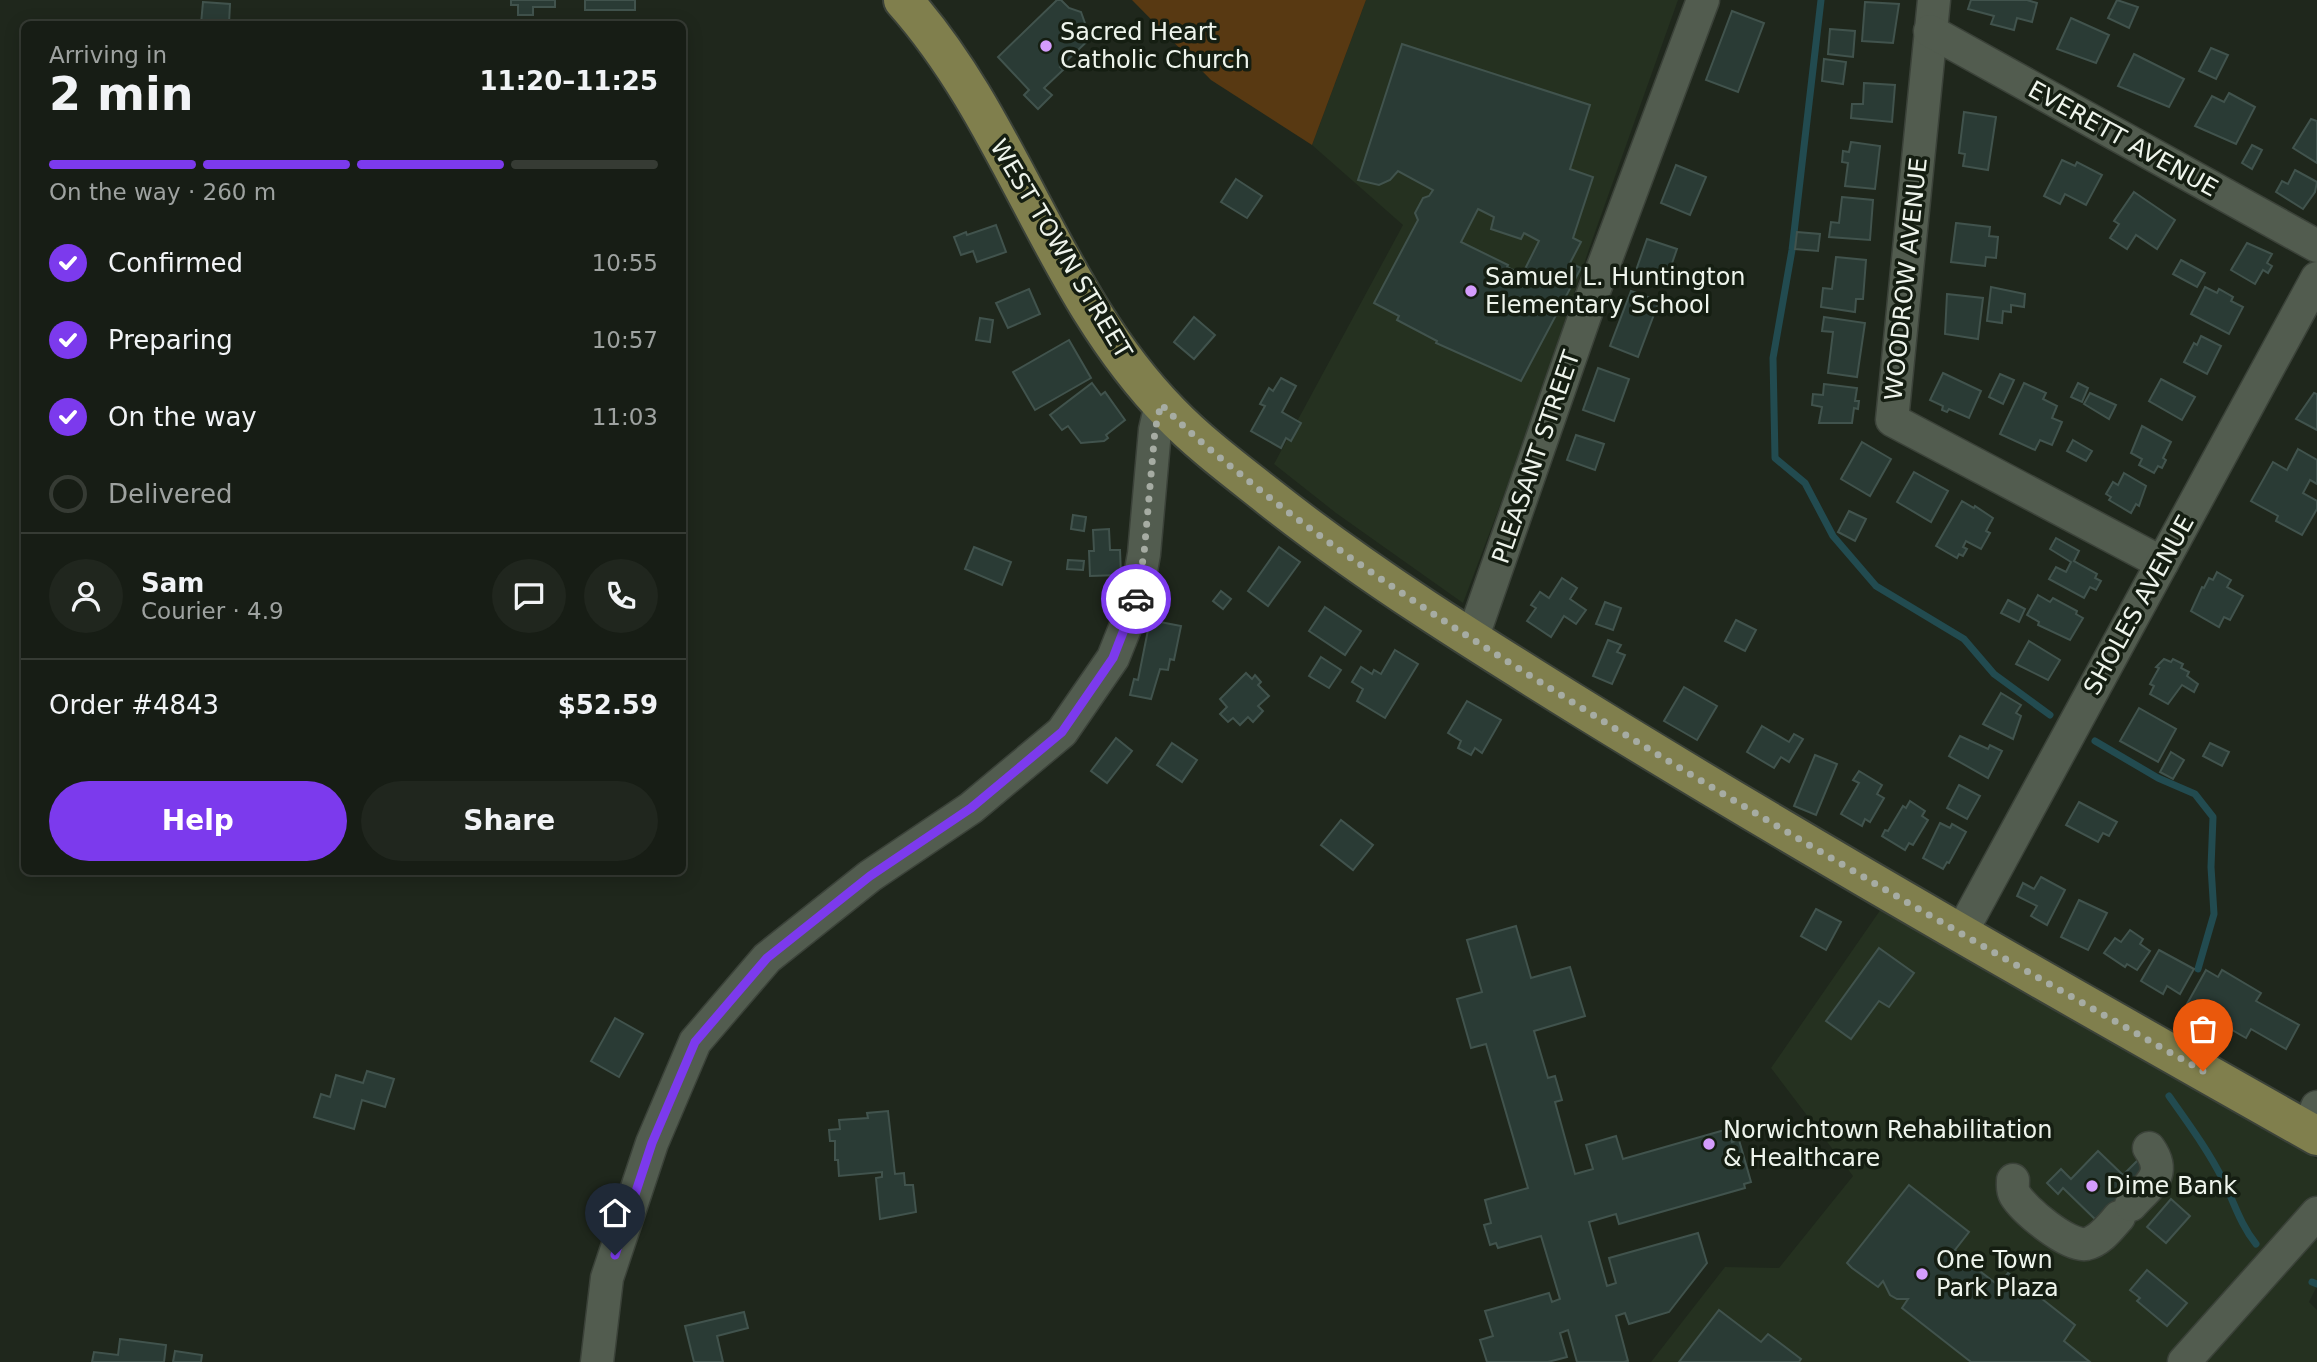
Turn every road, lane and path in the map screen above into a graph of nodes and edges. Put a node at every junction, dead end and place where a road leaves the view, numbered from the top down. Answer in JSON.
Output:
{"nodes":[{"id":1,"x":903,"y":0,"type":"edge"},
{"id":2,"x":1703,"y":0,"type":"edge"},
{"id":3,"x":1934,"y":0,"type":"edge"},
{"id":4,"x":1930,"y":32,"type":"junction"},
{"id":5,"x":2317,"y":246,"type":"edge"},
{"id":6,"x":2317,"y":278,"type":"edge"},
{"id":7,"x":1161,"y":404,"type":"junction"},
{"id":8,"x":2162,"y":563,"type":"junction"},
{"id":9,"x":1472,"y":639,"type":"junction"},
{"id":10,"x":1961,"y":933,"type":"junction"},
{"id":11,"x":2314,"y":1124,"type":"edge"},
{"id":12,"x":2149,"y":1148,"type":"dead end"},
{"id":13,"x":2014,"y":1180,"type":"dead end"},
{"id":14,"x":2317,"y":1213,"type":"edge"},
{"id":15,"x":597,"y":1362,"type":"edge"},
{"id":16,"x":2184,"y":1362,"type":"edge"}],
"edges":[{"from":1,"to":7,"type":"main road","name":"WEST TOWN STREET"},
{"from":2,"to":9,"type":"street","name":"PLEASANT STREET"},
{"from":3,"to":4,"type":"street","name":"WOODROW AVENUE"},
{"from":4,"to":5,"type":"street","name":"EVERETT AVENUE"},
{"from":4,"to":8,"type":"street","name":"WOODROW AVENUE"},
{"from":6,"to":8,"type":"street","name":"SHOLES AVENUE"},
{"from":7,"to":9,"type":"main road","name":"WEST TOWN STREET"},
{"from":7,"to":15,"type":"street"},
{"from":8,"to":10,"type":"street","name":"SHOLES AVENUE"},
{"from":9,"to":10,"type":"main road","name":"WEST TOWN STREET"},
{"from":10,"to":11,"type":"main road","name":"WEST TOWN STREET"},
{"from":12,"to":13,"type":"street"},
{"from":14,"to":16,"type":"street"}]}
